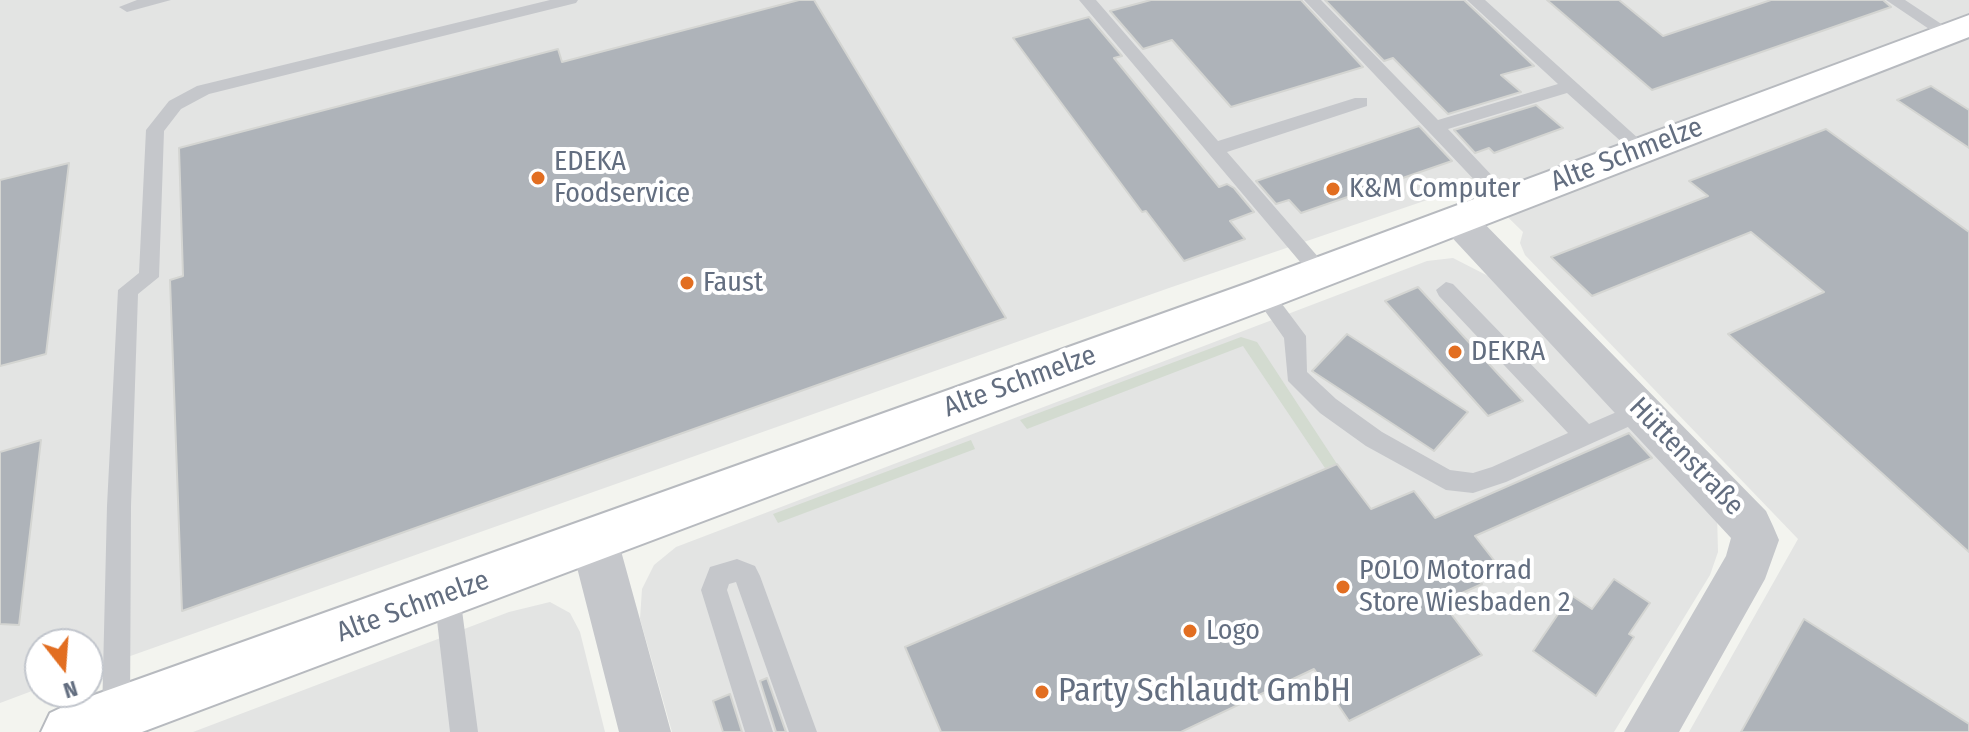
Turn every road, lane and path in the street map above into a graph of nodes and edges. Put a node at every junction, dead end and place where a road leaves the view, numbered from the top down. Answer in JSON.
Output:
{"nodes":[{"id":1,"x":163,"y":0,"type":"edge"},
{"id":2,"x":570,"y":0,"type":"edge"},
{"id":3,"x":1087,"y":0,"type":"edge"},
{"id":4,"x":1312,"y":0,"type":"edge"},
{"id":5,"x":1475,"y":0,"type":"edge"},
{"id":6,"x":1894,"y":0,"type":"edge"},
{"id":7,"x":127,"y":7,"type":"dead end"},
{"id":8,"x":1958,"y":29,"type":"edge"},
{"id":9,"x":1570,"y":86,"type":"junction"},
{"id":10,"x":1361,"y":102,"type":"dead end"},
{"id":11,"x":1434,"y":127,"type":"junction"},
{"id":12,"x":1215,"y":149,"type":"junction"},
{"id":13,"x":1641,"y":149,"type":"junction"},
{"id":14,"x":1506,"y":201,"type":"junction"},
{"id":15,"x":1458,"y":220,"type":"junction"},
{"id":16,"x":1319,"y":271,"type":"junction"},
{"id":17,"x":1446,"y":290,"type":"dead end"},
{"id":18,"x":1263,"y":294,"type":"junction"},
{"id":19,"x":1642,"y":410,"type":"junction"},
{"id":20,"x":1586,"y":436,"type":"junction"},
{"id":21,"x":594,"y":540,"type":"junction"},
{"id":22,"x":447,"y":595,"type":"junction"},
{"id":23,"x":116,"y":716,"type":"junction"},
{"id":24,"x":69,"y":732,"type":"edge"},
{"id":25,"x":464,"y":732,"type":"edge"},
{"id":26,"x":645,"y":732,"type":"edge"},
{"id":27,"x":759,"y":732,"type":"edge"},
{"id":28,"x":803,"y":732,"type":"edge"},
{"id":29,"x":1650,"y":732,"type":"edge"}],
"edges":[{"from":1,"to":7,"type":"lane"},
{"from":2,"to":23,"type":"lane"},
{"from":3,"to":12,"type":"lane"},
{"from":4,"to":11,"type":"lane"},
{"from":5,"to":9,"type":"lane"},
{"from":6,"to":8,"type":"lane"},
{"from":8,"to":13,"type":"street","name":"Alte Schmelze"},
{"from":9,"to":11,"type":"lane"},
{"from":9,"to":13,"type":"lane"},
{"from":10,"to":12,"type":"lane"},
{"from":11,"to":14,"type":"lane"},
{"from":12,"to":16,"type":"lane"},
{"from":13,"to":14,"type":"street","name":"Alte Schmelze"},
{"from":14,"to":15,"type":"street","name":"Alte Schmelze"},
{"from":15,"to":16,"type":"street","name":"Alte Schmelze"},
{"from":15,"to":19,"type":"street","name":"Hüttenstraße"},
{"from":16,"to":18,"type":"street","name":"Alte Schmelze"},
{"from":17,"to":20,"type":"lane"},
{"from":18,"to":20,"type":"lane"},
{"from":18,"to":21,"type":"street","name":"Alte Schmelze"},
{"from":19,"to":20,"type":"lane"},
{"from":19,"to":29,"type":"street","name":"Hüttenstraße"},
{"from":21,"to":22,"type":"street","name":"Alte Schmelze"},
{"from":21,"to":26,"type":"street"},
{"from":22,"to":23,"type":"street","name":"Alte Schmelze"},
{"from":22,"to":25,"type":"lane"},
{"from":23,"to":24,"type":"street","name":"Alte Schmelze"},
{"from":27,"to":28,"type":"lane"}]}
